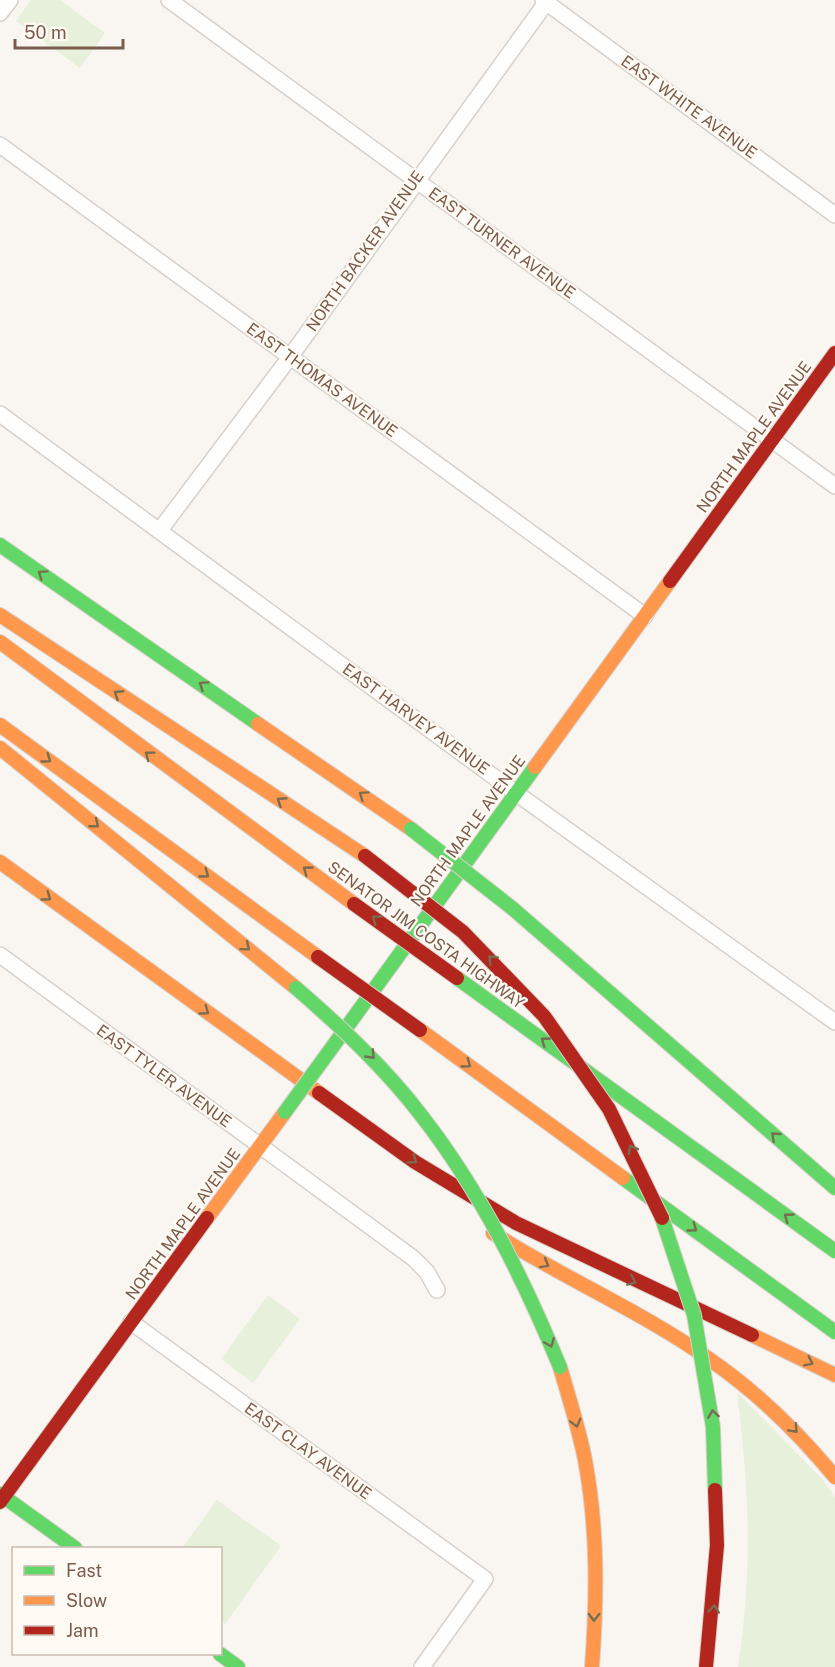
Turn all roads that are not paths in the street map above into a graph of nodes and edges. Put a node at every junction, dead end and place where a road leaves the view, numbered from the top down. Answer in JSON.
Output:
{"nodes":[{"id":1,"x":10,"y":0,"type":"edge"},
{"id":2,"x":169,"y":0,"type":"edge"},
{"id":3,"x":546,"y":1,"type":"edge"},
{"id":4,"x":0,"y":13,"type":"edge"},
{"id":5,"x":0,"y":145,"type":"edge"},
{"id":6,"x":416,"y":180,"type":"junction"},
{"id":7,"x":835,"y":215,"type":"edge"},
{"id":8,"x":835,"y":353,"type":"edge"},
{"id":9,"x":290,"y":357,"type":"junction"},
{"id":10,"x":0,"y":414,"type":"edge"},
{"id":11,"x":772,"y":440,"type":"junction"},
{"id":12,"x":835,"y":486,"type":"edge"},
{"id":13,"x":160,"y":530,"type":"junction"},
{"id":14,"x":0,"y":545,"type":"edge"},
{"id":15,"x":0,"y":615,"type":"edge"},
{"id":16,"x":645,"y":616,"type":"junction"},
{"id":17,"x":0,"y":642,"type":"edge"},
{"id":18,"x":0,"y":725,"type":"edge"},
{"id":19,"x":0,"y":748,"type":"edge"},
{"id":20,"x":516,"y":793,"type":"junction"},
{"id":21,"x":0,"y":862,"type":"edge"},
{"id":22,"x":512,"y":908,"type":"junction"},
{"id":23,"x":0,"y":955,"type":"edge"},
{"id":24,"x":835,"y":1022,"type":"edge"},
{"id":25,"x":263,"y":1053,"type":"junction"},
{"id":26,"x":757,"y":1101,"type":"dead end"},
{"id":27,"x":260,"y":1147,"type":"junction"},
{"id":28,"x":426,"y":1185,"type":"dead end"},
{"id":29,"x":835,"y":1188,"type":"edge"},
{"id":30,"x":474,"y":1221,"type":"dead end"},
{"id":31,"x":835,"y":1251,"type":"edge"},
{"id":32,"x":437,"y":1290,"type":"dead end"},
{"id":33,"x":131,"y":1322,"type":"junction"},
{"id":34,"x":835,"y":1332,"type":"edge"},
{"id":35,"x":835,"y":1375,"type":"edge"},
{"id":36,"x":835,"y":1477,"type":"edge"},
{"id":37,"x":1,"y":1498,"type":"edge"},
{"id":38,"x":74,"y":1547,"type":"edge"},
{"id":39,"x":222,"y":1655,"type":"edge"},
{"id":40,"x":238,"y":1667,"type":"edge"},
{"id":41,"x":422,"y":1667,"type":"edge"},
{"id":42,"x":592,"y":1667,"type":"edge"},
{"id":43,"x":706,"y":1667,"type":"edge"}],
"edges":[{"from":1,"to":4,"type":"street"},
{"from":2,"to":6,"type":"street","name":"EAST TURNER AVENUE"},
{"from":3,"to":6,"type":"street","name":"NORTH BACKER AVENUE"},
{"from":3,"to":7,"type":"street","name":"EAST WHITE AVENUE"},
{"from":5,"to":9,"type":"street","name":"EAST THOMAS AVENUE"},
{"from":6,"to":9,"type":"street","name":"NORTH BACKER AVENUE"},
{"from":6,"to":11,"type":"street","name":"EAST TURNER AVENUE"},
{"from":8,"to":11,"type":"main road","name":"NORTH MAPLE AVENUE"},
{"from":9,"to":13,"type":"street","name":"NORTH BACKER AVENUE"},
{"from":9,"to":16,"type":"street","name":"EAST THOMAS AVENUE"},
{"from":10,"to":13,"type":"street","name":"EAST HARVEY AVENUE"},
{"from":11,"to":12,"type":"street","name":"EAST TURNER AVENUE"},
{"from":11,"to":16,"type":"main road","name":"NORTH MAPLE AVENUE"},
{"from":13,"to":20,"type":"street","name":"EAST HARVEY AVENUE"},
{"from":22,"to":14,"type":"main road","one_way":true,"bridge":true},
{"from":43,"to":15,"type":"main road","one_way":true,"bridge":true},
{"from":16,"to":20,"type":"main road","name":"NORTH MAPLE AVENUE"},
{"from":31,"to":17,"type":"main road","name":"SENATOR JIM COSTA HIGHWAY","one_way":true,"bridge":true},
{"from":18,"to":34,"type":"main road","one_way":true,"bridge":true},
{"from":19,"to":42,"type":"main road","one_way":true,"bridge":true},
{"from":20,"to":24,"type":"street","name":"EAST HARVEY AVENUE"},
{"from":20,"to":27,"type":"main road","name":"NORTH MAPLE AVENUE","bridge":true},
{"from":21,"to":25,"type":"main road","one_way":true},
{"from":22,"to":26,"type":"main road"},
{"from":29,"to":22,"type":"main road","one_way":true},
{"from":23,"to":27,"type":"street","name":"EAST TYLER AVENUE"},
{"from":25,"to":28,"type":"main road"},
{"from":25,"to":35,"type":"main road","one_way":true},
{"from":27,"to":32,"type":"street","name":"EAST TYLER AVENUE"},
{"from":27,"to":33,"type":"main road","name":"NORTH MAPLE AVENUE"},
{"from":30,"to":36,"type":"main road","one_way":true},
{"from":33,"to":37,"type":"main road","name":"NORTH MAPLE AVENUE"},
{"from":33,"to":41,"type":"street","name":"EAST CLAY AVENUE"},
{"from":37,"to":38,"type":"main road"},
{"from":39,"to":40,"type":"main road"}]}
